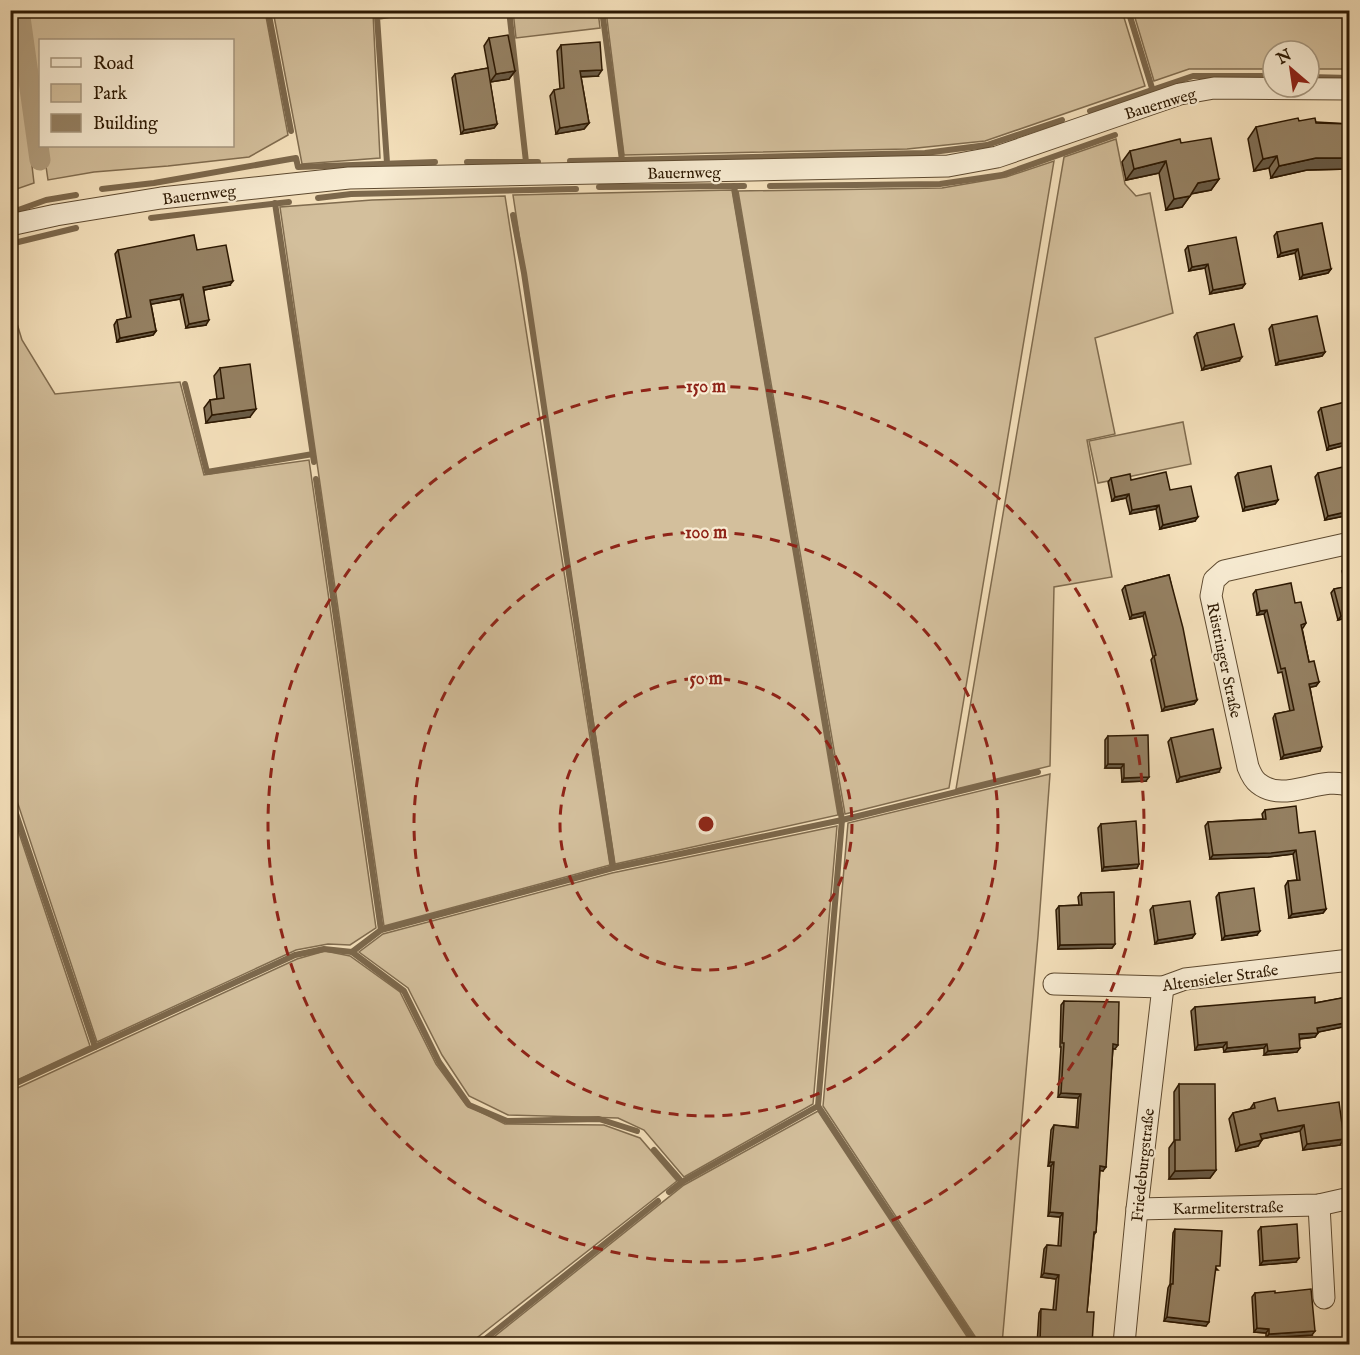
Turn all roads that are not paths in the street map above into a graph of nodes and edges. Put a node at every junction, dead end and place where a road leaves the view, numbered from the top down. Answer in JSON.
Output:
{"nodes":[{"id":1,"x":1350,"y":89,"type":"edge"},
{"id":2,"x":10,"y":225,"type":"edge"},
{"id":3,"x":1350,"y":543,"type":"edge"},
{"id":4,"x":1350,"y":786,"type":"edge"},
{"id":5,"x":1350,"y":960,"type":"edge"},
{"id":6,"x":1054,"y":984,"type":"dead end"},
{"id":7,"x":1163,"y":987,"type":"junction"},
{"id":8,"x":1350,"y":1198,"type":"edge"},
{"id":9,"x":1319,"y":1205,"type":"junction"},
{"id":10,"x":1137,"y":1209,"type":"junction"},
{"id":11,"x":1324,"y":1298,"type":"dead end"},
{"id":12,"x":1124,"y":1344,"type":"edge"}],
"edges":[{"from":1,"to":2,"type":"street","name":"Bauernweg"},
{"from":3,"to":4,"type":"street","name":"Rüstringer Straße"},
{"from":5,"to":7,"type":"street","name":"Altensieler Straße"},
{"from":6,"to":7,"type":"street","name":"Altensieler Straße"},
{"from":7,"to":10,"type":"street","name":"Friedeburgstraße"},
{"from":8,"to":9,"type":"street","name":"Karmeliterstraße"},
{"from":9,"to":10,"type":"street","name":"Karmeliterstraße"},
{"from":9,"to":11,"type":"street"},
{"from":10,"to":12,"type":"street","name":"Friedeburgstraße"}]}
